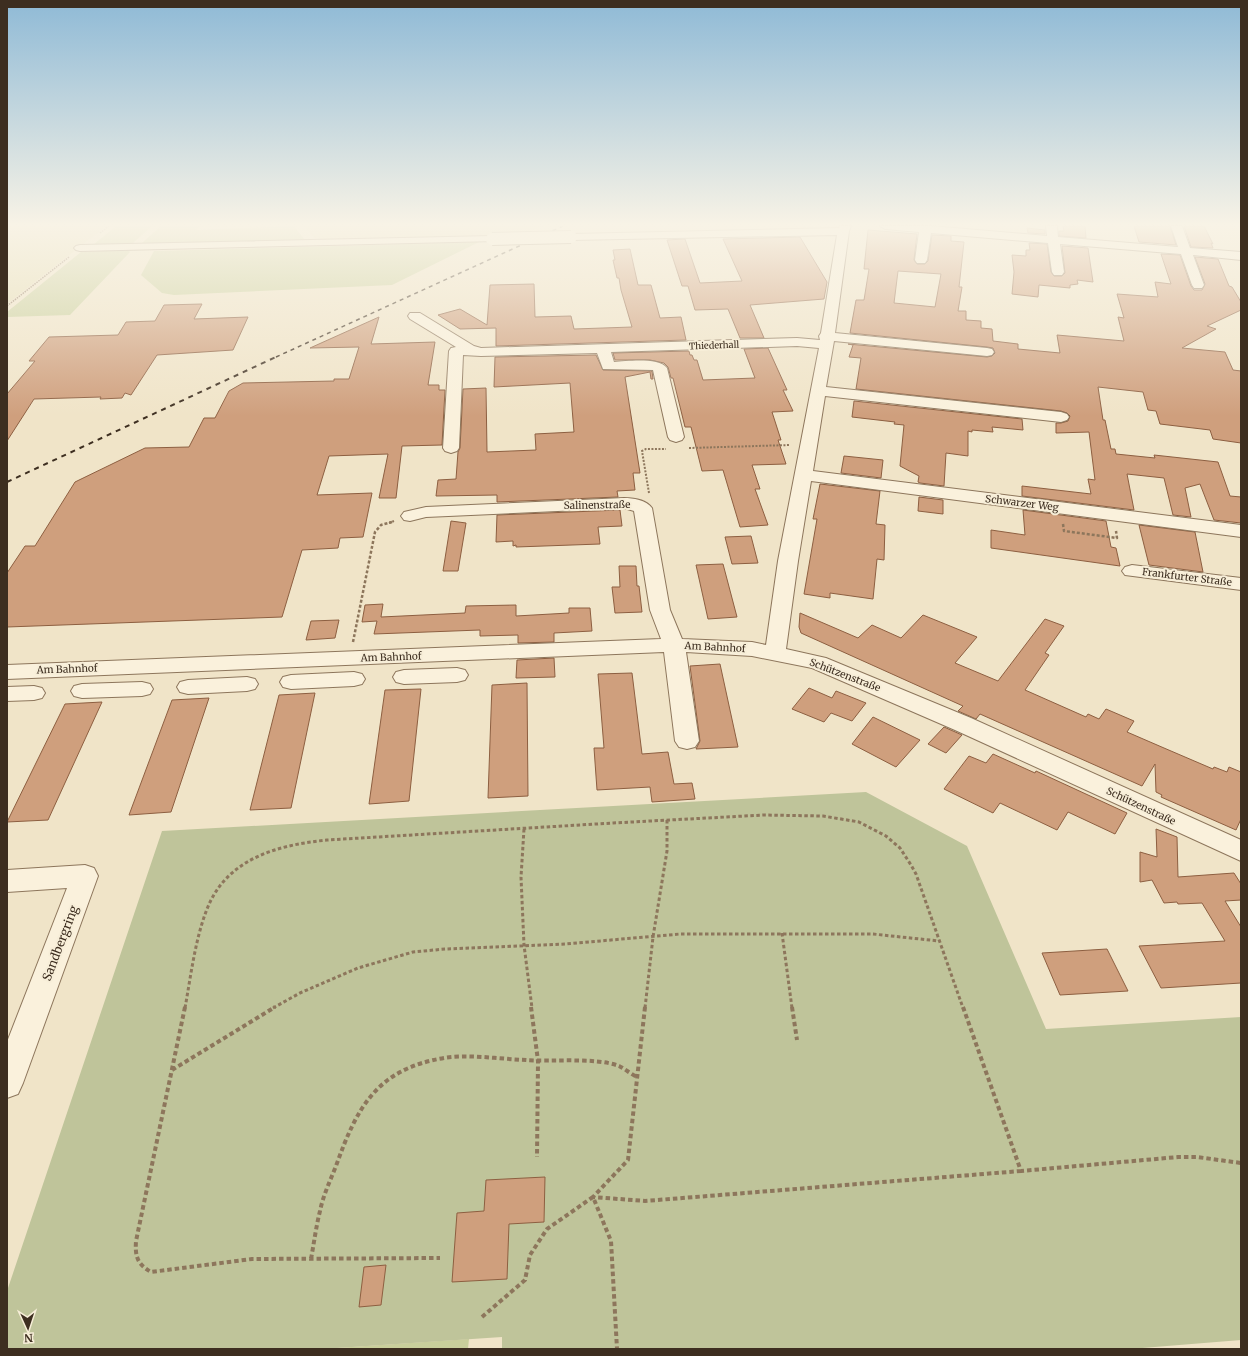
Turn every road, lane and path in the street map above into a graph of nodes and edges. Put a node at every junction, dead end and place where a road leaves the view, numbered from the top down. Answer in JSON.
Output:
{"nodes":[{"id":1,"x":28,"y":289,"type":"edge"},
{"id":2,"x":834,"y":289,"type":"edge"},
{"id":3,"x":7,"y":306,"type":"edge"},
{"id":4,"x":415,"y":316,"type":"dead end"},
{"id":5,"x":826,"y":341,"type":"junction"},
{"id":6,"x":603,"y":348,"type":"junction"},
{"id":7,"x":481,"y":352,"type":"junction"},
{"id":8,"x":987,"y":352,"type":"dead end"},
{"id":9,"x":818,"y":391,"type":"junction"},
{"id":10,"x":1061,"y":417,"type":"dead end"},
{"id":11,"x":677,"y":445,"type":"junction"},
{"id":12,"x":808,"y":446,"type":"junction"},
{"id":13,"x":451,"y":448,"type":"dead end"},
{"id":14,"x":803,"y":475,"type":"junction"},
{"id":15,"x":640,"y":506,"type":"junction"},
{"id":16,"x":410,"y":516,"type":"joint"},
{"id":17,"x":1241,"y":530,"type":"edge"},
{"id":18,"x":1132,"y":571,"type":"dead end"},
{"id":19,"x":1241,"y":584,"type":"edge"},
{"id":20,"x":674,"y":645,"type":"junction"},
{"id":21,"x":775,"y":653,"type":"junction"},
{"id":22,"x":329,"y":660,"type":"junction"},
{"id":23,"x":228,"y":663,"type":"junction"},
{"id":24,"x":430,"y":666,"type":"junction"},
{"id":25,"x":124,"y":667,"type":"junction"},
{"id":26,"x":352,"y":669,"type":"junction"},
{"id":27,"x":14,"y":672,"type":"edge"},
{"id":28,"x":457,"y":675,"type":"dead end"},
{"id":29,"x":404,"y":678,"type":"dead end"},
{"id":30,"x":324,"y":680,"type":"junction"},
{"id":31,"x":291,"y":682,"type":"dead end"},
{"id":32,"x":247,"y":684,"type":"dead end"},
{"id":33,"x":220,"y":685,"type":"junction"},
{"id":34,"x":188,"y":687,"type":"dead end"},
{"id":35,"x":142,"y":689,"type":"dead end"},
{"id":36,"x":113,"y":690,"type":"junction"},
{"id":37,"x":82,"y":691,"type":"dead end"},
{"id":38,"x":34,"y":693,"type":"dead end"},
{"id":39,"x":7,"y":694,"type":"edge"},
{"id":40,"x":687,"y":741,"type":"dead end"},
{"id":41,"x":667,"y":820,"type":"junction"},
{"id":42,"x":524,"y":829,"type":"junction"},
{"id":43,"x":1241,"y":852,"type":"edge"},
{"id":44,"x":7,"y":881,"type":"edge"},
{"id":45,"x":782,"y":934,"type":"junction"},
{"id":46,"x":653,"y":937,"type":"junction"},
{"id":47,"x":939,"y":941,"type":"junction"},
{"id":48,"x":524,"y":945,"type":"junction"},
{"id":49,"x":797,"y":1040,"type":"dead end"},
{"id":50,"x":538,"y":1061,"type":"junction"},
{"id":51,"x":172,"y":1070,"type":"junction"},
{"id":52,"x":637,"y":1077,"type":"junction"},
{"id":53,"x":7,"y":1083,"type":"edge"},
{"id":54,"x":537,"y":1157,"type":"dead end"},
{"id":55,"x":1241,"y":1163,"type":"edge"},
{"id":56,"x":1022,"y":1171,"type":"junction"},
{"id":57,"x":594,"y":1197,"type":"junction"},
{"id":58,"x":440,"y":1258,"type":"dead end"},
{"id":59,"x":311,"y":1260,"type":"junction"},
{"id":60,"x":482,"y":1317,"type":"dead end"},
{"id":61,"x":618,"y":1349,"type":"edge"}],
"edges":[{"from":1,"to":3,"type":"path"},
{"from":2,"to":5,"type":"street"},
{"from":4,"to":7,"type":"street","name":"Thiederhall"},
{"from":5,"to":6,"type":"street","name":"Thiederhall"},
{"from":5,"to":8,"type":"street","name":"Thiederhall"},
{"from":5,"to":9,"type":"street"},
{"from":6,"to":7,"type":"street","name":"Thiederhall"},
{"from":6,"to":11,"type":"street"},
{"from":7,"to":13,"type":"street"},
{"from":9,"to":10,"type":"street"},
{"from":9,"to":12,"type":"street"},
{"from":11,"to":12,"type":"path"},
{"from":11,"to":15,"type":"path"},
{"from":12,"to":14,"type":"street"},
{"from":14,"to":17,"type":"street","name":"Schwarzer Weg"},
{"from":14,"to":21,"type":"street"},
{"from":15,"to":16,"type":"street","name":"Salinenstraße"},
{"from":15,"to":20,"type":"street","name":"Salinenstraße"},
{"from":16,"to":26,"type":"path"},
{"from":18,"to":19,"type":"street","name":"Frankfurter Straße"},
{"from":20,"to":21,"type":"street","name":"Am Bahnhof"},
{"from":20,"to":24,"type":"street","name":"Am Bahnhof"},
{"from":20,"to":40,"type":"street","name":"Salinenstraße"},
{"from":21,"to":43,"type":"street","name":"Schützenstraße"},
{"from":22,"to":23,"type":"street","name":"Am Bahnhof"},
{"from":22,"to":26,"type":"street","name":"Am Bahnhof"},
{"from":22,"to":30,"type":"street"},
{"from":23,"to":25,"type":"street","name":"Am Bahnhof"},
{"from":23,"to":33,"type":"street"},
{"from":24,"to":26,"type":"street","name":"Am Bahnhof"},
{"from":24,"to":28,"type":"street"},
{"from":24,"to":29,"type":"street"},
{"from":25,"to":27,"type":"street","name":"Am Bahnhof"},
{"from":25,"to":36,"type":"street"},
{"from":26,"to":30,"type":"street"},
{"from":27,"to":39,"type":"street"},
{"from":30,"to":31,"type":"street"},
{"from":32,"to":33,"type":"street"},
{"from":33,"to":34,"type":"street"},
{"from":35,"to":36,"type":"street"},
{"from":36,"to":37,"type":"street"},
{"from":38,"to":39,"type":"street"},
{"from":41,"to":42,"type":"path"},
{"from":41,"to":46,"type":"path"},
{"from":41,"to":47,"type":"path"},
{"from":42,"to":48,"type":"path"},
{"from":42,"to":51,"type":"path"},
{"from":44,"to":53,"type":"street","name":"Sandbergring"},
{"from":45,"to":46,"type":"path"},
{"from":45,"to":47,"type":"path"},
{"from":45,"to":49,"type":"path"},
{"from":46,"to":48,"type":"path"},
{"from":46,"to":52,"type":"path"},
{"from":47,"to":56,"type":"path"},
{"from":48,"to":50,"type":"path"},
{"from":48,"to":51,"type":"path"},
{"from":50,"to":52,"type":"path"},
{"from":50,"to":54,"type":"path"},
{"from":50,"to":59,"type":"path"},
{"from":51,"to":59,"type":"path"},
{"from":52,"to":57,"type":"path"},
{"from":55,"to":56,"type":"path"},
{"from":56,"to":57,"type":"path"},
{"from":57,"to":60,"type":"path"},
{"from":57,"to":61,"type":"path"},
{"from":58,"to":59,"type":"path"}]}
